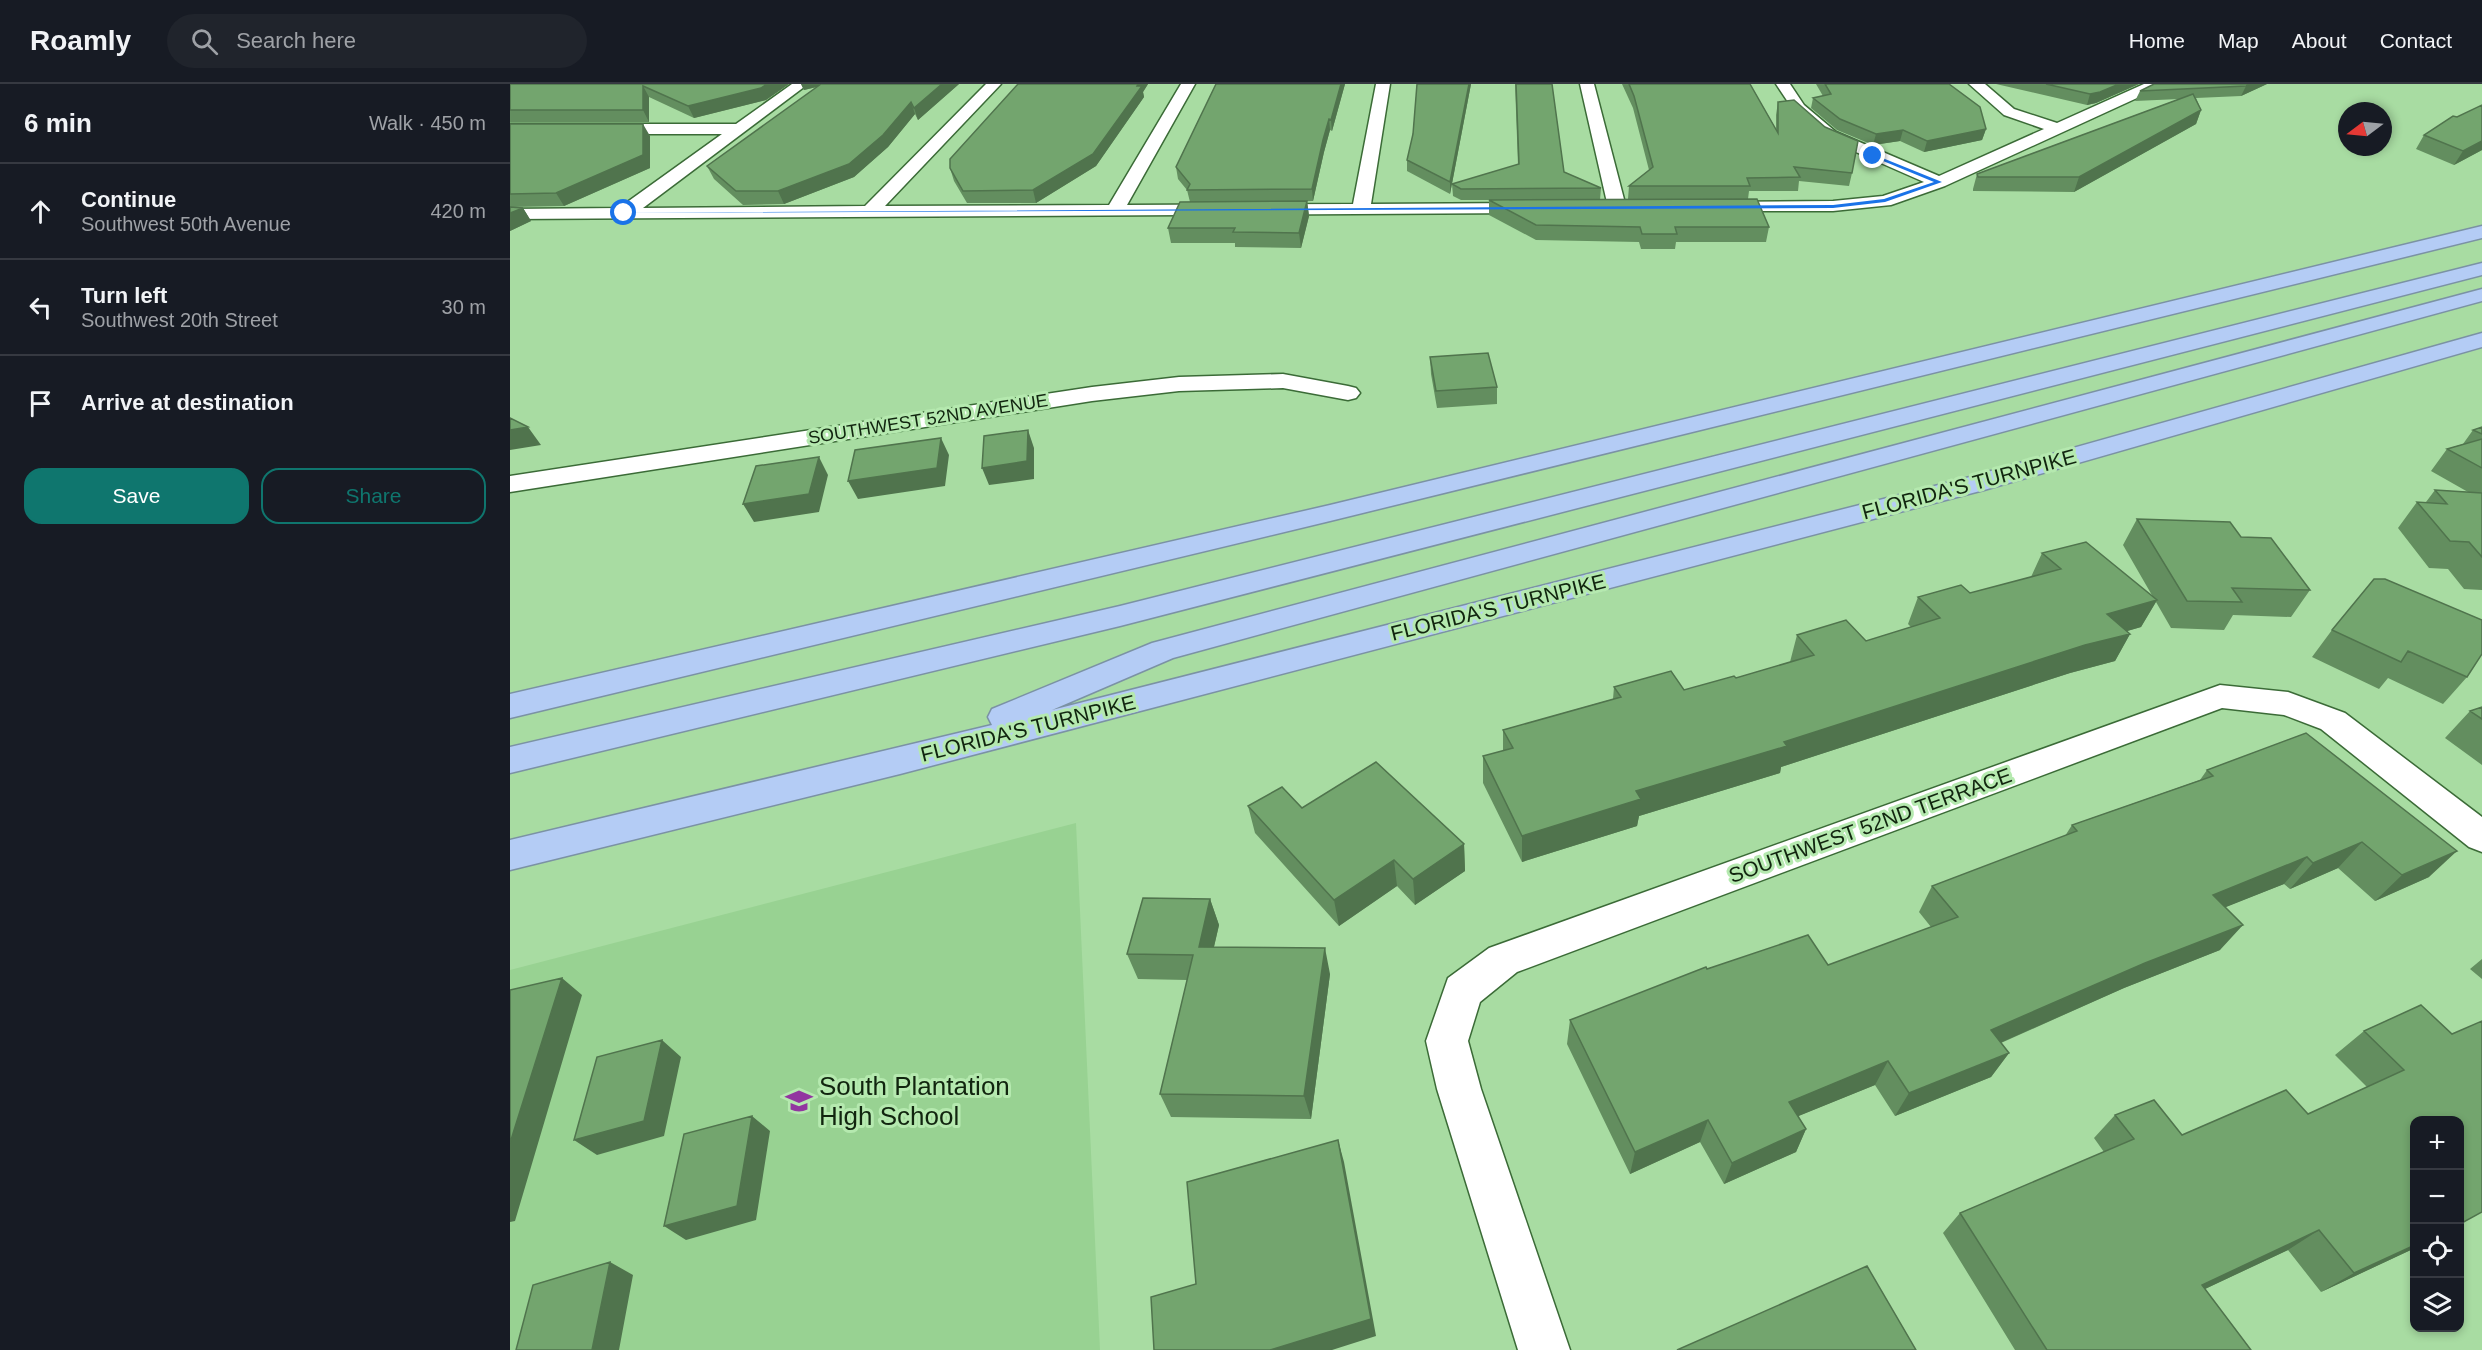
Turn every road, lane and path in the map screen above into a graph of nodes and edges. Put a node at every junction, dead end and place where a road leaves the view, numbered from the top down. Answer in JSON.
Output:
{"nodes":[{"id":1,"x":801,"y":84,"type":"edge"},
{"id":2,"x":994,"y":84,"type":"edge"},
{"id":3,"x":1188,"y":84,"type":"edge"},
{"id":4,"x":1383,"y":84,"type":"edge"},
{"id":5,"x":1587,"y":84,"type":"edge"},
{"id":6,"x":1783,"y":84,"type":"edge"},
{"id":7,"x":1976,"y":84,"type":"edge"},
{"id":8,"x":2156,"y":84,"type":"edge"},
{"id":9,"x":2057,"y":128,"type":"junction"},
{"id":10,"x":510,"y":129,"type":"edge"},
{"id":11,"x":740,"y":129,"type":"junction"},
{"id":12,"x":1939,"y":182,"type":"junction"},
{"id":13,"x":1617,"y":207,"type":"junction"},
{"id":14,"x":1640,"y":207,"type":"edge"},
{"id":15,"x":1697,"y":207,"type":"edge"},
{"id":16,"x":1547,"y":208,"type":"edge"},
{"id":17,"x":1594,"y":208,"type":"edge"},
{"id":18,"x":1116,"y":209,"type":"junction"},
{"id":19,"x":1361,"y":209,"type":"junction"},
{"id":20,"x":871,"y":211,"type":"junction"},
{"id":21,"x":510,"y":213,"type":"edge"},
{"id":22,"x":624,"y":213,"type":"junction"},
{"id":23,"x":2482,"y":231,"type":"edge"},
{"id":24,"x":2482,"y":269,"type":"edge"},
{"id":25,"x":2482,"y":295,"type":"edge"},
{"id":26,"x":2482,"y":340,"type":"edge"},
{"id":27,"x":1348,"y":393,"type":"dead end"},
{"id":28,"x":510,"y":484,"type":"edge"},
{"id":29,"x":510,"y":706,"type":"edge"},
{"id":30,"x":510,"y":760,"type":"edge"},
{"id":31,"x":900,"y":760,"type":"junction"},
{"id":32,"x":2482,"y":837,"type":"edge"},
{"id":33,"x":510,"y":855,"type":"edge"},
{"id":34,"x":1544,"y":1350,"type":"edge"}],
"edges":[{"from":1,"to":11,"type":"street"},
{"from":2,"to":20,"type":"street"},
{"from":3,"to":18,"type":"street"},
{"from":4,"to":19,"type":"street"},
{"from":5,"to":13,"type":"street"},
{"from":6,"to":12,"type":"street"},
{"from":7,"to":9,"type":"street"},
{"from":8,"to":9,"type":"street"},
{"from":9,"to":12,"type":"street"},
{"from":10,"to":11,"type":"street"},
{"from":11,"to":22,"type":"street"},
{"from":12,"to":15,"type":"street"},
{"from":13,"to":14,"type":"street"},
{"from":13,"to":17,"type":"street"},
{"from":16,"to":19,"type":"street"},
{"from":18,"to":19,"type":"street"},
{"from":18,"to":20,"type":"street"},
{"from":20,"to":22,"type":"street"},
{"from":21,"to":22,"type":"street"},
{"from":23,"to":29,"type":"highway"},
{"from":24,"to":30,"type":"highway"},
{"from":25,"to":31,"type":"highway"},
{"from":26,"to":31,"type":"highway","name":"FLORIDA'S TURNPIKE"},
{"from":27,"to":28,"type":"street","name":"SOUTHWEST 52ND AVENUE"},
{"from":31,"to":33,"type":"highway","name":"FLORIDA'S TURNPIKE"},
{"from":32,"to":34,"type":"street","name":"SOUTHWEST 52ND TERRACE"}]}
